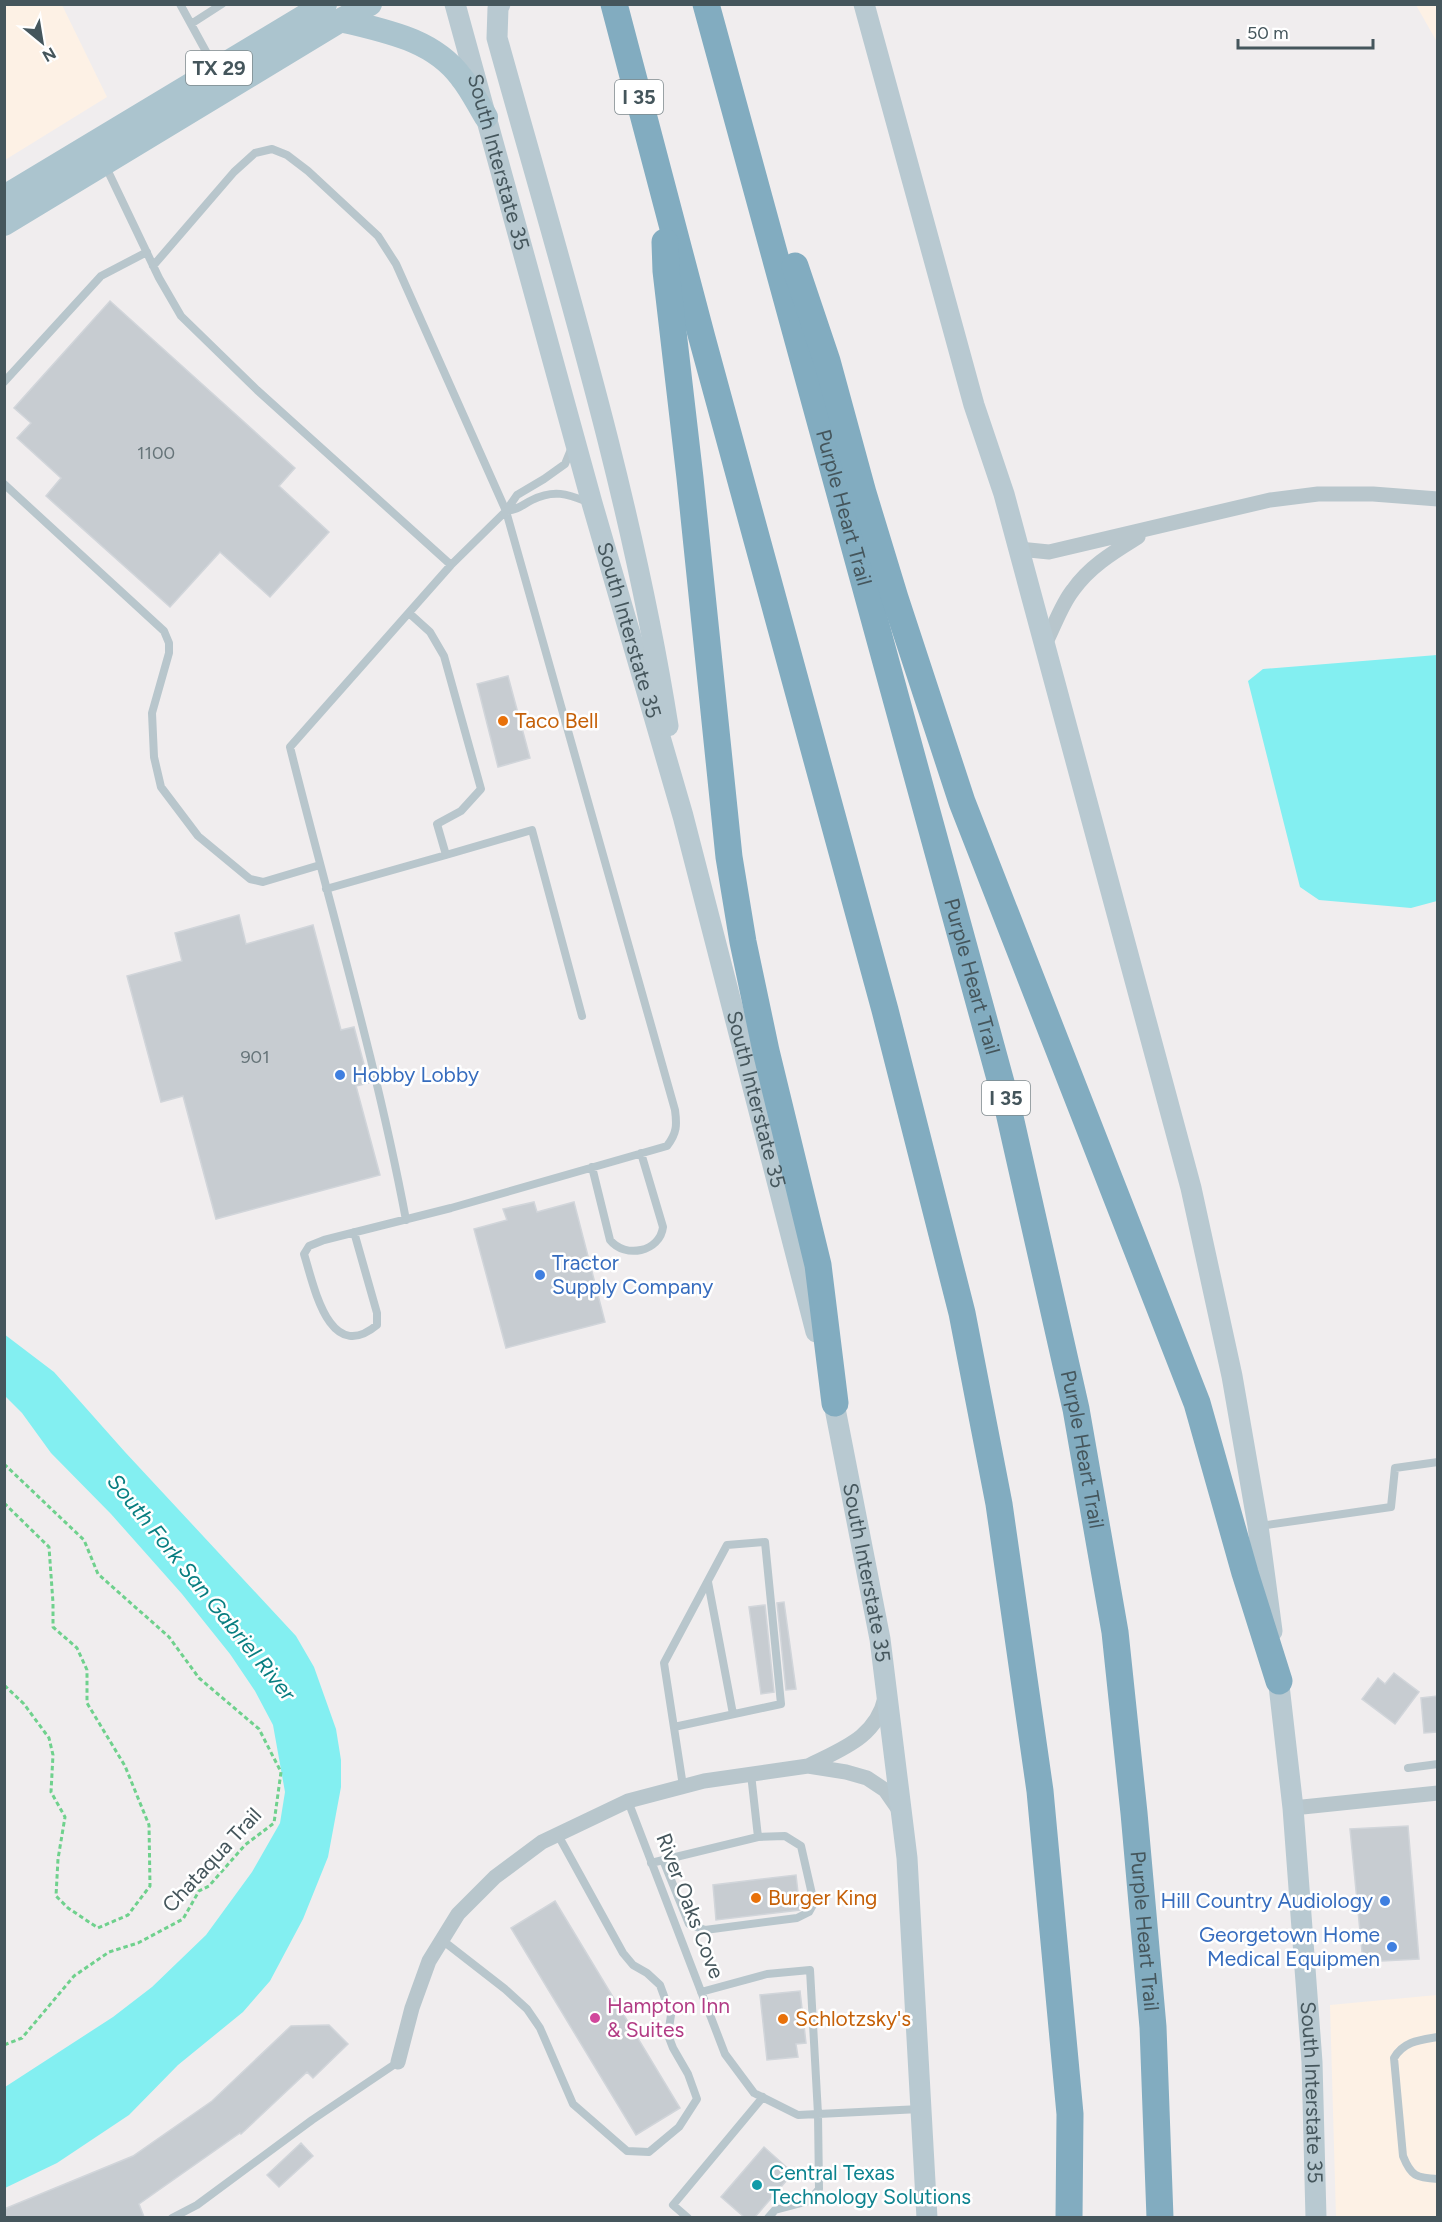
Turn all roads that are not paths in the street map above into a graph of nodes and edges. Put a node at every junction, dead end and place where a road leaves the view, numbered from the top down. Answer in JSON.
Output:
{"nodes":[{"id":1,"x":180,"y":4,"type":"edge"},
{"id":2,"x":222,"y":4,"type":"edge"},
{"id":3,"x":370,"y":4,"type":"edge"},
{"id":4,"x":455,"y":4,"type":"edge"},
{"id":5,"x":500,"y":4,"type":"edge"},
{"id":6,"x":614,"y":4,"type":"edge"},
{"id":7,"x":864,"y":4,"type":"edge"},
{"id":8,"x":706,"y":5,"type":"edge"},
{"id":9,"x":333,"y":12,"type":"edge"},
{"id":10,"x":191,"y":24,"type":"junction"},
{"id":11,"x":216,"y":70,"type":"junction"},
{"id":12,"x":486,"y":117,"type":"junction"},
{"id":13,"x":104,"y":164,"type":"junction"},
{"id":14,"x":664,"y":189,"type":"junction"},
{"id":15,"x":4,"y":197,"type":"edge"},
{"id":16,"x":4,"y":224,"type":"edge"},
{"id":17,"x":147,"y":252,"type":"junction"},
{"id":18,"x":153,"y":266,"type":"junction"},
{"id":19,"x":4,"y":382,"type":"edge"},
{"id":20,"x":574,"y":440,"type":"junction"},
{"id":21,"x":4,"y":484,"type":"edge"},
{"id":22,"x":1437,"y":499,"type":"edge"},
{"id":23,"x":592,"y":503,"type":"junction"},
{"id":24,"x":506,"y":511,"type":"junction"},
{"id":25,"x":1148,"y":530,"type":"junction"},
{"id":26,"x":1019,"y":549,"type":"junction"},
{"id":27,"x":451,"y":565,"type":"junction"},
{"id":28,"x":409,"y":613,"type":"junction"},
{"id":29,"x":1046,"y":644,"type":"junction"},
{"id":30,"x":683,"y":816,"type":"junction"},
{"id":31,"x":447,"y":855,"type":"junction"},
{"id":32,"x":320,"y":865,"type":"junction"},
{"id":33,"x":326,"y":888,"type":"junction"},
{"id":34,"x":582,"y":1016,"type":"dead end"},
{"id":35,"x":641,"y":1153,"type":"junction"},
{"id":36,"x":592,"y":1167,"type":"junction"},
{"id":37,"x":406,"y":1220,"type":"junction"},
{"id":38,"x":354,"y":1232,"type":"junction"},
{"id":39,"x":835,"y":1403,"type":"junction"},
{"id":40,"x":1437,"y":1462,"type":"edge"},
{"id":41,"x":1258,"y":1526,"type":"junction"},
{"id":42,"x":708,"y":1582,"type":"junction"},
{"id":43,"x":1279,"y":1681,"type":"junction"},
{"id":44,"x":887,"y":1688,"type":"junction"},
{"id":45,"x":733,"y":1714,"type":"junction"},
{"id":46,"x":674,"y":1727,"type":"junction"},
{"id":47,"x":1437,"y":1764,"type":"edge"},
{"id":48,"x":808,"y":1766,"type":"junction"},
{"id":49,"x":1408,"y":1768,"type":"dead end"},
{"id":50,"x":751,"y":1774,"type":"junction"},
{"id":51,"x":683,"y":1786,"type":"junction"},
{"id":52,"x":1437,"y":1792,"type":"edge"},
{"id":53,"x":628,"y":1801,"type":"junction"},
{"id":54,"x":1293,"y":1808,"type":"junction"},
{"id":55,"x":903,"y":1815,"type":"junction"},
{"id":56,"x":558,"y":1835,"type":"junction"},
{"id":57,"x":758,"y":1837,"type":"junction"},
{"id":58,"x":663,"y":1860,"type":"junction"},
{"id":59,"x":651,"y":1863,"type":"junction"},
{"id":60,"x":442,"y":1940,"type":"junction"},
{"id":61,"x":701,"y":1992,"type":"junction"},
{"id":62,"x":1437,"y":2037,"type":"edge"},
{"id":63,"x":398,"y":2061,"type":"joint"},
{"id":64,"x":763,"y":2097,"type":"junction"},
{"id":65,"x":922,"y":2109,"type":"junction"},
{"id":66,"x":818,"y":2114,"type":"junction"},
{"id":67,"x":1437,"y":2179,"type":"edge"},
{"id":68,"x":172,"y":2217,"type":"edge"},
{"id":69,"x":688,"y":2217,"type":"edge"},
{"id":70,"x":768,"y":2217,"type":"edge"},
{"id":71,"x":927,"y":2217,"type":"edge"},
{"id":72,"x":1069,"y":2217,"type":"edge"},
{"id":73,"x":1160,"y":2217,"type":"edge"},
{"id":74,"x":1316,"y":2217,"type":"edge"}],
"edges":[{"from":1,"to":10,"type":"lane"},
{"from":2,"to":10,"type":"lane"},
{"from":3,"to":9,"type":"main road","number":"TX 29"},
{"from":4,"to":12,"type":"main road","name":"South Interstate 35"},
{"from":5,"to":30,"type":"main road"},
{"from":6,"to":14,"type":"highway","number":"I 35"},
{"from":7,"to":26,"type":"main road","name":"South Interstate 35"},
{"from":8,"to":43,"type":"highway"},
{"from":8,"to":73,"type":"highway","name":"Purple Heart Trail","number":"I 35"},
{"from":9,"to":11,"type":"main road","number":"TX 29"},
{"from":9,"to":12,"type":"main road"},
{"from":9,"to":13,"type":"main road","number":"TX 29"},
{"from":10,"to":11,"type":"lane"},
{"from":11,"to":15,"type":"main road","number":"TX 29"},
{"from":12,"to":20,"type":"main road","name":"South Interstate 35"},
{"from":13,"to":16,"type":"main road","number":"TX 29"},
{"from":13,"to":17,"type":"lane"},
{"from":14,"to":39,"type":"highway"},
{"from":14,"to":72,"type":"highway","number":"I 35"},
{"from":17,"to":18,"type":"lane"},
{"from":17,"to":19,"type":"lane"},
{"from":18,"to":24,"type":"lane"},
{"from":18,"to":27,"type":"lane"},
{"from":20,"to":23,"type":"main road","name":"South Interstate 35"},
{"from":20,"to":24,"type":"lane"},
{"from":21,"to":32,"type":"lane"},
{"from":22,"to":25,"type":"street"},
{"from":23,"to":24,"type":"lane"},
{"from":23,"to":30,"type":"main road","name":"South Interstate 35"},
{"from":24,"to":27,"type":"lane"},
{"from":24,"to":35,"type":"lane"},
{"from":25,"to":26,"type":"street"},
{"from":25,"to":29,"type":"street"},
{"from":26,"to":29,"type":"main road","name":"South Interstate 35"},
{"from":27,"to":28,"type":"lane"},
{"from":28,"to":31,"type":"lane"},
{"from":28,"to":32,"type":"lane"},
{"from":29,"to":41,"type":"main road","name":"South Interstate 35"},
{"from":30,"to":39,"type":"main road","name":"South Interstate 35"},
{"from":31,"to":33,"type":"lane"},
{"from":31,"to":34,"type":"lane"},
{"from":32,"to":33,"type":"lane"},
{"from":33,"to":37,"type":"lane"},
{"from":35,"to":36,"type":"lane"},
{"from":35,"to":36,"type":"lane"},
{"from":36,"to":37,"type":"lane"},
{"from":37,"to":38,"type":"lane"},
{"from":38,"to":38,"type":"lane"},
{"from":39,"to":44,"type":"main road","name":"South Interstate 35"},
{"from":40,"to":41,"type":"lane"},
{"from":41,"to":43,"type":"main road","name":"South Interstate 35"},
{"from":42,"to":45,"type":"lane"},
{"from":42,"to":45,"type":"lane"},
{"from":42,"to":46,"type":"lane"},
{"from":43,"to":54,"type":"main road","name":"South Interstate 35"},
{"from":44,"to":48,"type":"street"},
{"from":44,"to":55,"type":"main road","name":"South Interstate 35"},
{"from":45,"to":46,"type":"lane"},
{"from":46,"to":51,"type":"lane"},
{"from":47,"to":49,"type":"lane"},
{"from":48,"to":50,"type":"street"},
{"from":48,"to":55,"type":"street"},
{"from":50,"to":51,"type":"street"},
{"from":50,"to":57,"type":"lane"},
{"from":51,"to":53,"type":"street"},
{"from":52,"to":54,"type":"street"},
{"from":53,"to":56,"type":"street"},
{"from":53,"to":59,"type":"lane","name":"River Oaks Cove"},
{"from":54,"to":74,"type":"main road","name":"South Interstate 35"},
{"from":55,"to":65,"type":"main road","name":"South Interstate 35"},
{"from":56,"to":60,"type":"street"},
{"from":56,"to":60,"type":"lane"},
{"from":57,"to":58,"type":"lane"},
{"from":57,"to":58,"type":"lane"},
{"from":58,"to":59,"type":"lane"},
{"from":59,"to":61,"type":"lane","name":"River Oaks Cove"},
{"from":60,"to":63,"type":"street"},
{"from":61,"to":64,"type":"lane","name":"River Oaks Cove"},
{"from":61,"to":66,"type":"lane"},
{"from":62,"to":67,"type":"lane"},
{"from":63,"to":68,"type":"lane"},
{"from":64,"to":66,"type":"lane","name":"River Oaks Cove"},
{"from":64,"to":69,"type":"lane"},
{"from":65,"to":66,"type":"lane","name":"River Oaks Cove"},
{"from":65,"to":71,"type":"main road","name":"South Interstate 35"},
{"from":66,"to":70,"type":"lane"}]}
